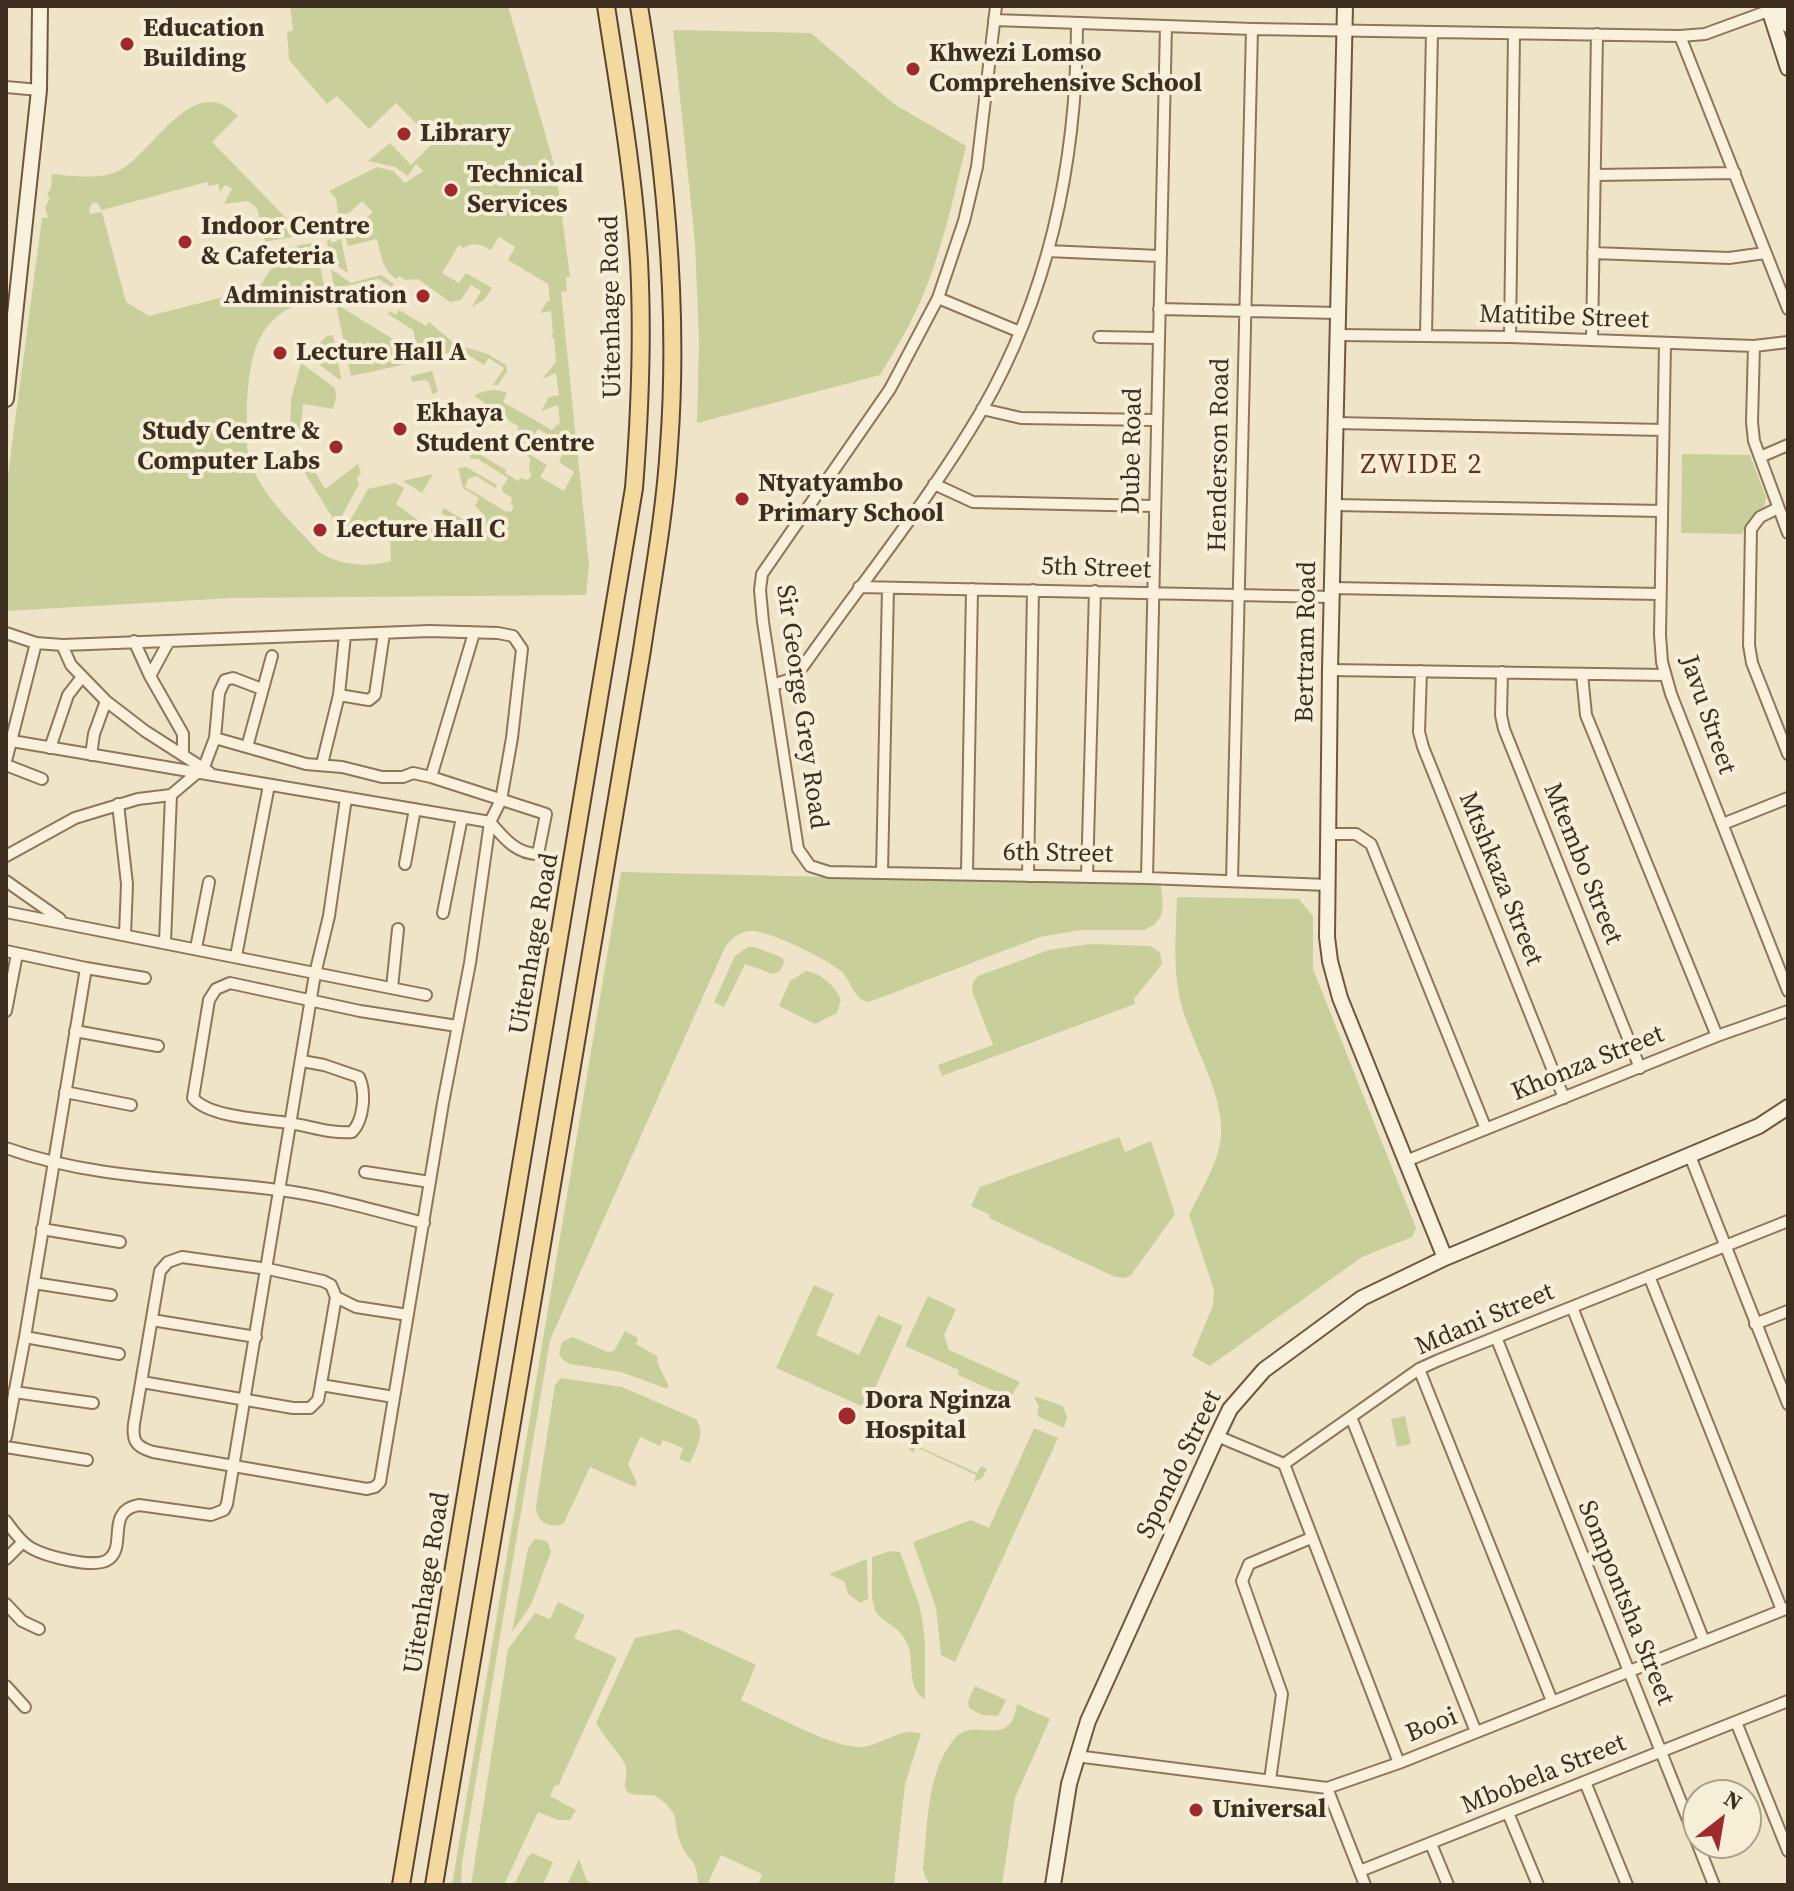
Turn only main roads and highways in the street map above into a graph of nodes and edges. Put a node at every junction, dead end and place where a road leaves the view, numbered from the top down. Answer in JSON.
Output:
{"nodes":[{"id":1,"x":606,"y":6,"type":"edge"},
{"id":2,"x":639,"y":6,"type":"edge"},
{"id":3,"x":401,"y":1885,"type":"edge"},
{"id":4,"x":434,"y":1885,"type":"edge"}],
"edges":[{"from":1,"to":3,"type":"main road","name":"Uitenhage Road"},
{"from":2,"to":4,"type":"main road"}]}
